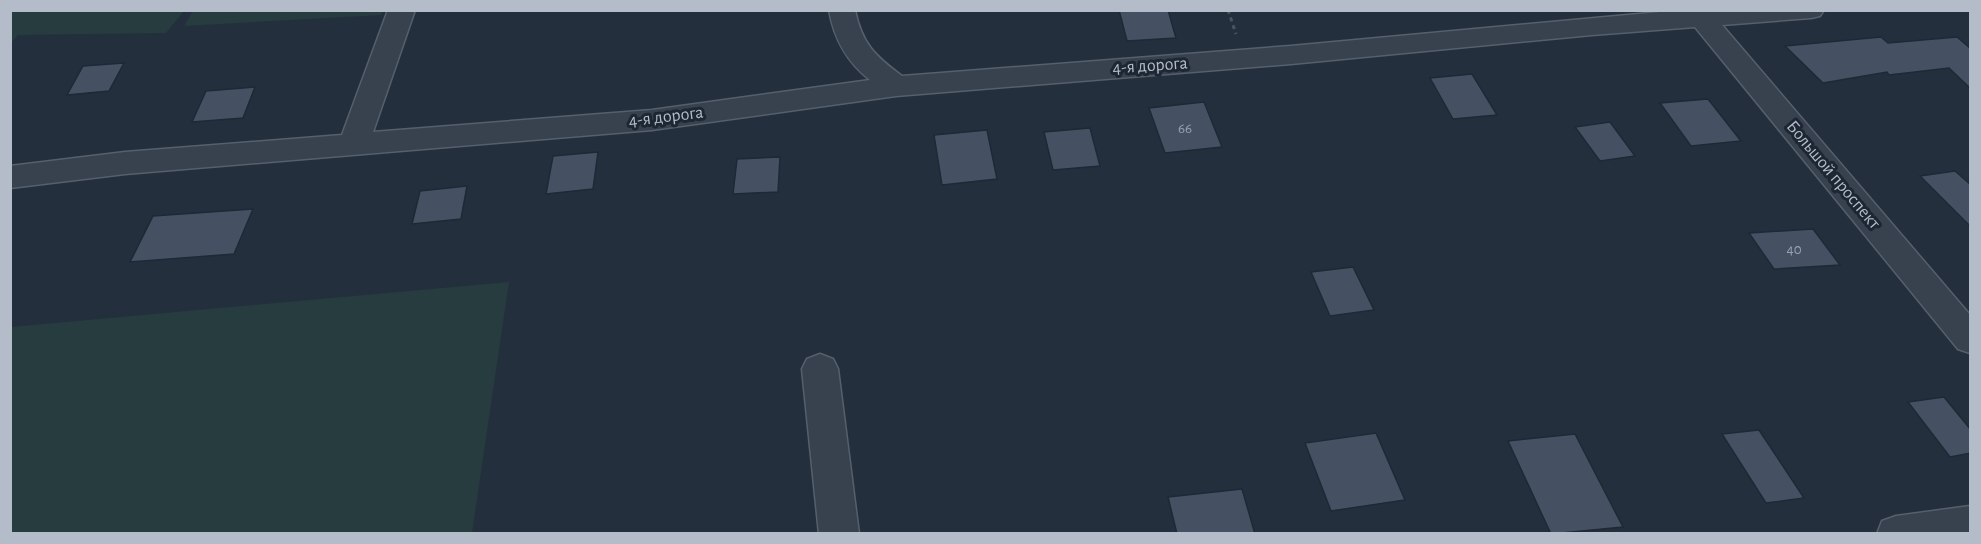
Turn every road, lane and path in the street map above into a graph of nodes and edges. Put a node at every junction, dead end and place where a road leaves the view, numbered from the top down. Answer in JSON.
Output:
{"nodes":[{"id":1,"x":402,"y":10,"type":"edge"},
{"id":2,"x":842,"y":10,"type":"edge"},
{"id":3,"x":1811,"y":10,"type":"edge"},
{"id":4,"x":1700,"y":15,"type":"edge"},
{"id":5,"x":896,"y":86,"type":"junction"},
{"id":6,"x":354,"y":144,"type":"junction"},
{"id":7,"x":10,"y":177,"type":"edge"},
{"id":8,"x":1971,"y":339,"type":"edge"},
{"id":9,"x":820,"y":369,"type":"dead end"},
{"id":10,"x":1971,"y":524,"type":"edge"},
{"id":11,"x":839,"y":534,"type":"edge"},
{"id":12,"x":1896,"y":534,"type":"edge"}],
"edges":[{"from":1,"to":6,"type":"street"},
{"from":2,"to":5,"type":"street"},
{"from":3,"to":4,"type":"street","name":"4-я дорога"},
{"from":4,"to":5,"type":"street","name":"4-я дорога"},
{"from":4,"to":8,"type":"street","name":"Большой проспект"},
{"from":5,"to":6,"type":"street","name":"4-я дорога"},
{"from":6,"to":7,"type":"street","name":"4-я дорога"},
{"from":9,"to":11,"type":"street"},
{"from":10,"to":12,"type":"street"}]}
